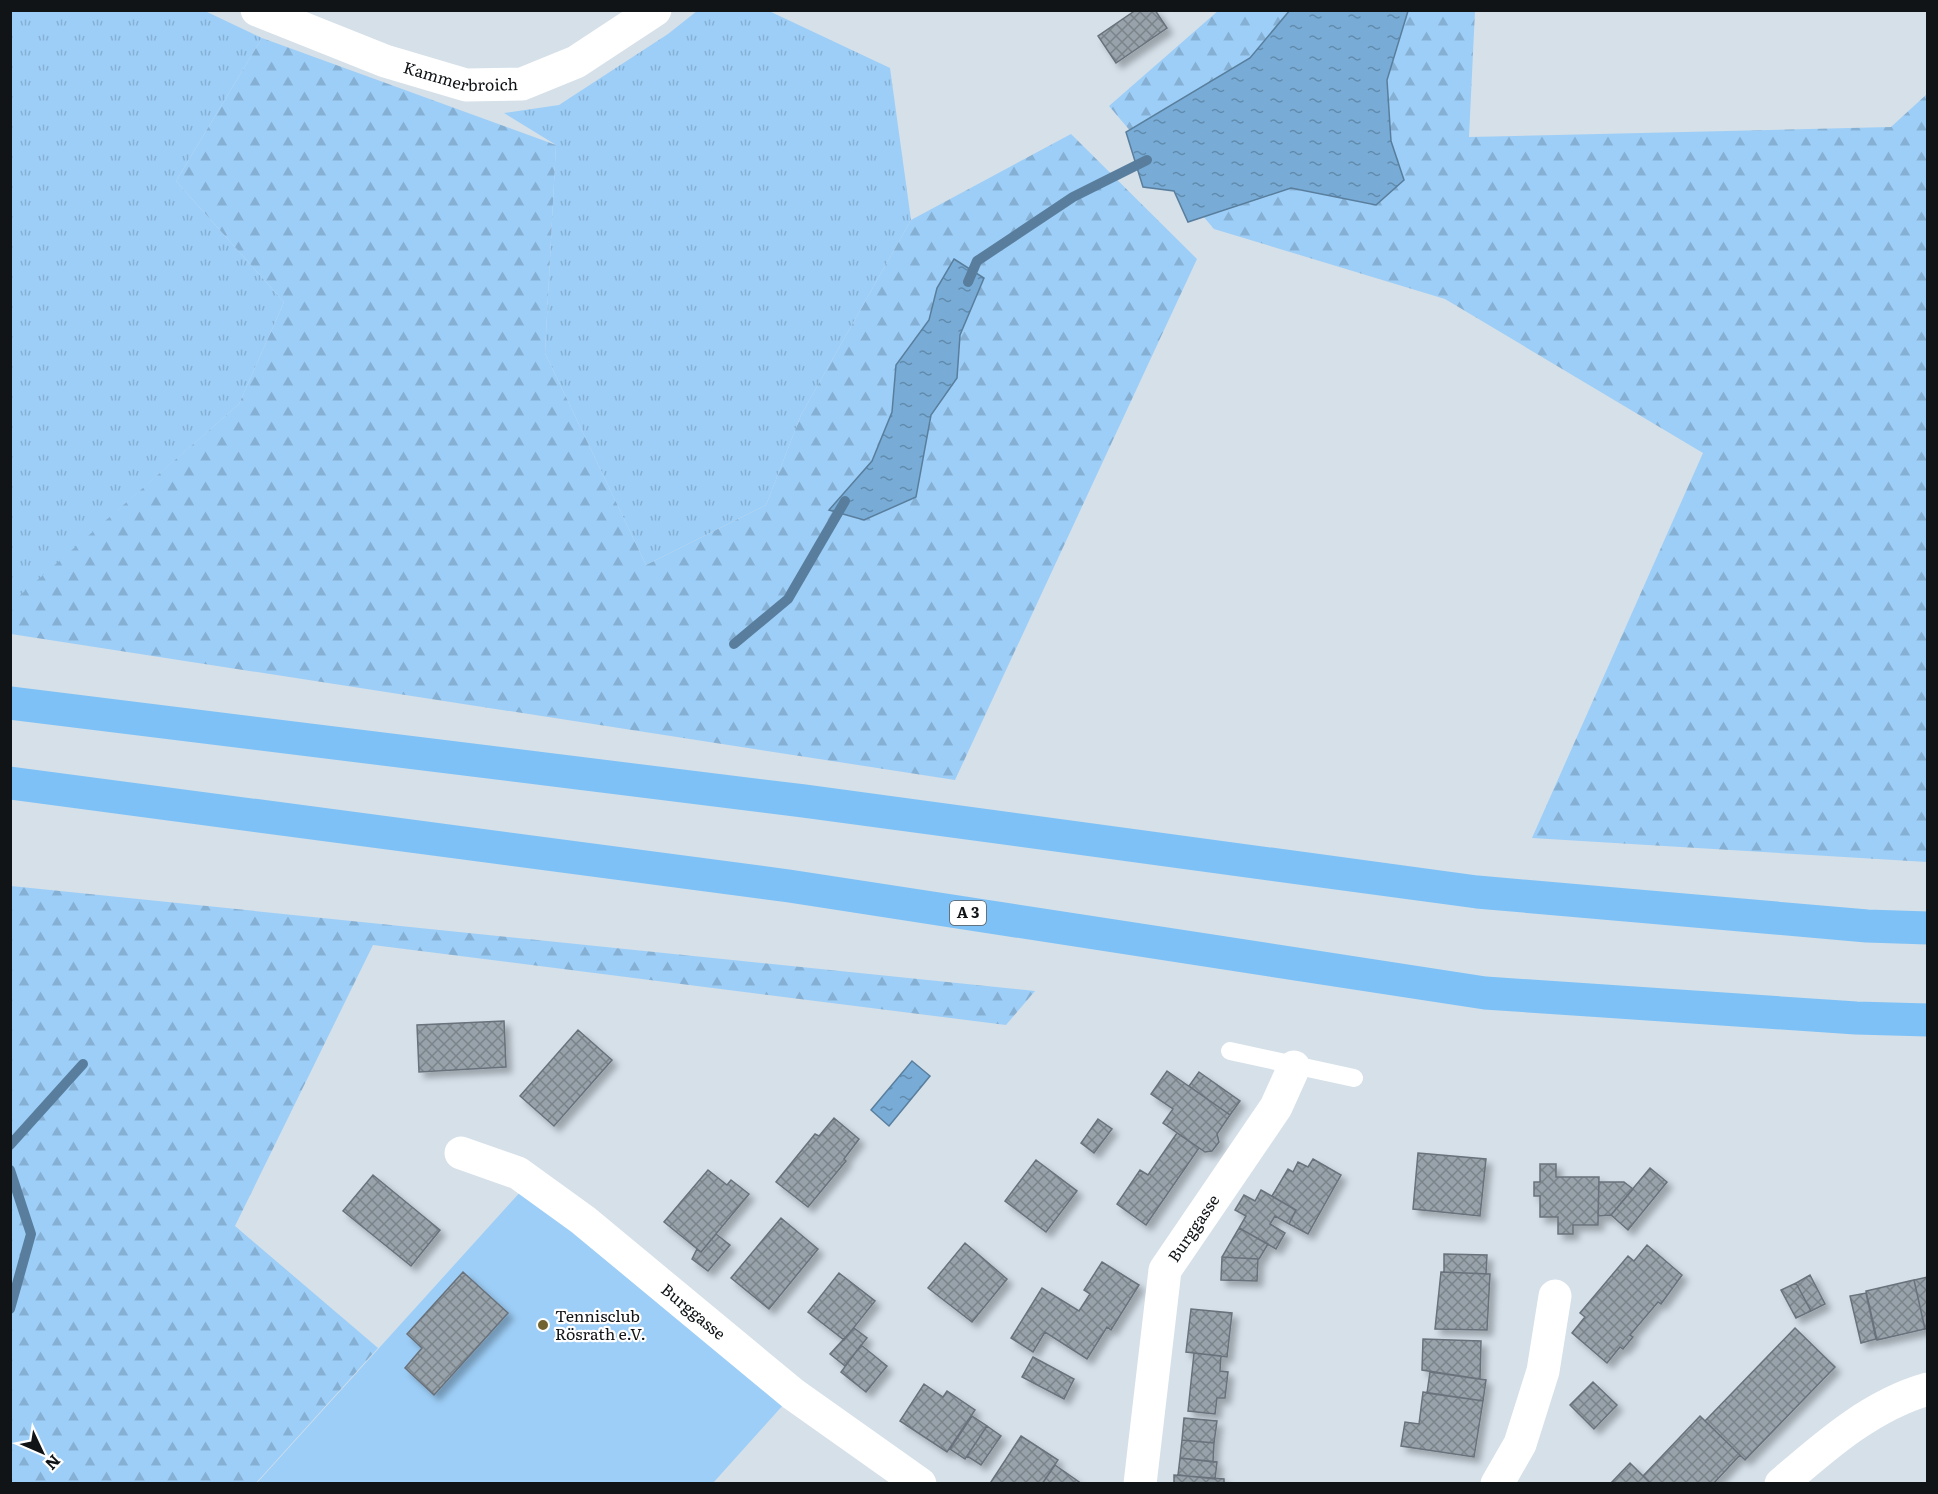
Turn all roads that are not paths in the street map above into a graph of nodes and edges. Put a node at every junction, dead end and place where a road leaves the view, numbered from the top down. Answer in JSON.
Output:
{"nodes":[{"id":1,"x":257,"y":10,"type":"edge"},
{"id":2,"x":655,"y":10,"type":"edge"},
{"id":3,"x":10,"y":702,"type":"edge"},
{"id":4,"x":10,"y":783,"type":"edge"},
{"id":5,"x":1928,"y":928,"type":"edge"},
{"id":6,"x":1928,"y":1020,"type":"edge"},
{"id":7,"x":1230,"y":1051,"type":"dead end"},
{"id":8,"x":1294,"y":1066,"type":"junction"},
{"id":9,"x":1354,"y":1078,"type":"dead end"},
{"id":10,"x":461,"y":1153,"type":"dead end"},
{"id":11,"x":1555,"y":1296,"type":"dead end"},
{"id":12,"x":1928,"y":1389,"type":"edge"},
{"id":13,"x":920,"y":1484,"type":"edge"},
{"id":14,"x":1140,"y":1484,"type":"edge"},
{"id":15,"x":1497,"y":1484,"type":"edge"},
{"id":16,"x":1781,"y":1484,"type":"edge"}],
"edges":[{"from":1,"to":2,"type":"street","name":"Kammerbroich"},
{"from":3,"to":5,"type":"highway"},
{"from":4,"to":6,"type":"highway","number":"A 3"},
{"from":7,"to":8,"type":"lane"},
{"from":8,"to":9,"type":"lane"},
{"from":8,"to":14,"type":"street","name":"Burggasse"},
{"from":10,"to":13,"type":"street","name":"Burggasse"},
{"from":11,"to":15,"type":"street"},
{"from":12,"to":16,"type":"street"}]}
